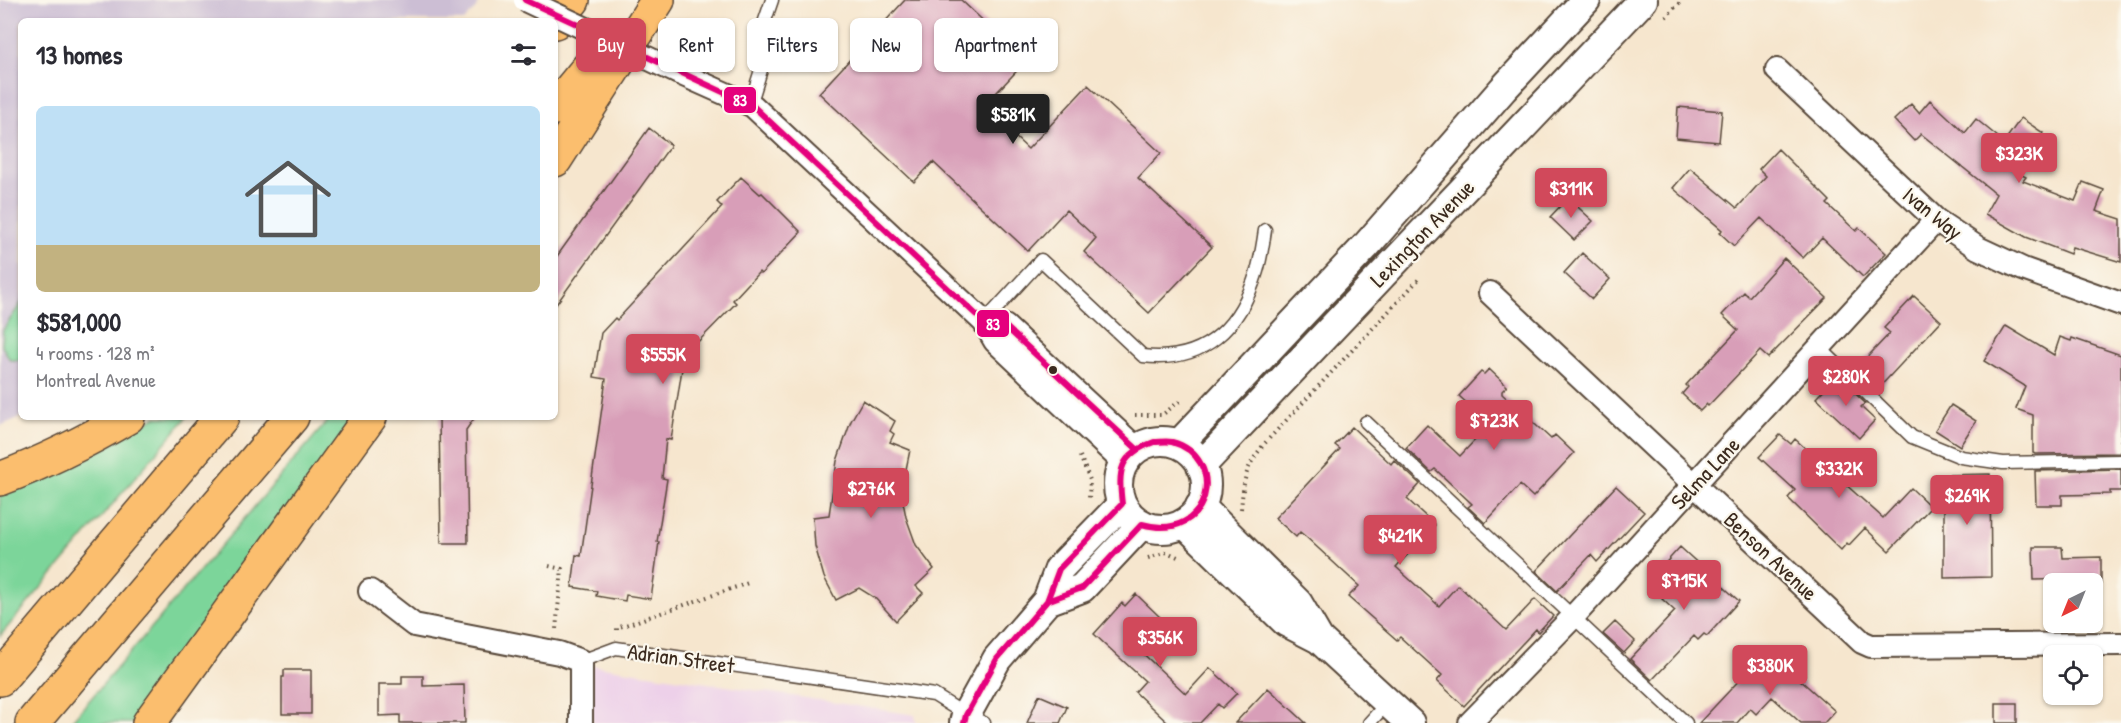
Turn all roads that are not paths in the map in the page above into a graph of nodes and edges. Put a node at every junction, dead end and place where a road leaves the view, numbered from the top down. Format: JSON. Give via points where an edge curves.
{"nodes":[{"id":1,"x":525,"y":0,"type":"edge"},
{"id":2,"x":573,"y":0,"type":"edge"},
{"id":3,"x":644,"y":0,"type":"edge"},
{"id":4,"x":658,"y":0,"type":"edge"},
{"id":5,"x":772,"y":0,"type":"edge"},
{"id":6,"x":1586,"y":0,"type":"edge"},
{"id":7,"x":1643,"y":0,"type":"edge"},
{"id":8,"x":558,"y":18,"type":"edge"},
{"id":9,"x":1777,"y":70,"type":"dead end"},
{"id":10,"x":558,"y":104,"type":"edge"},
{"id":11,"x":750,"y":105,"type":"junction"},
{"id":12,"x":558,"y":155,"type":"edge"},
{"id":13,"x":1936,"y":220,"type":"junction"},
{"id":14,"x":1265,"y":230,"type":"dead end"},
{"id":15,"x":1490,"y":293,"type":"dead end"},
{"id":16,"x":2121,"y":304,"type":"edge"},
{"id":17,"x":984,"y":322,"type":"junction"},
{"id":18,"x":1820,"y":348,"type":"junction"},
{"id":19,"x":123,"y":420,"type":"edge"},
{"id":20,"x":219,"y":420,"type":"edge"},
{"id":21,"x":289,"y":420,"type":"edge"},
{"id":22,"x":368,"y":420,"type":"edge"},
{"id":23,"x":1366,"y":422,"type":"dead end"},
{"id":24,"x":1179,"y":444,"type":"junction"},
{"id":25,"x":1130,"y":456,"type":"junction"},
{"id":26,"x":2121,"y":461,"type":"edge"},
{"id":27,"x":1201,"y":466,"type":"junction"},
{"id":28,"x":0,"y":479,"type":"edge"},
{"id":29,"x":1694,"y":484,"type":"junction"},
{"id":30,"x":1122,"y":504,"type":"junction"},
{"id":31,"x":1192,"y":514,"type":"junction"},
{"id":32,"x":1142,"y":524,"type":"junction"},
{"id":33,"x":370,"y":591,"type":"dead end"},
{"id":34,"x":1047,"y":601,"type":"junction"},
{"id":35,"x":1573,"y":617,"type":"junction"},
{"id":36,"x":2121,"y":644,"type":"edge"},
{"id":37,"x":581,"y":661,"type":"junction"},
{"id":38,"x":0,"y":680,"type":"edge"},
{"id":39,"x":1388,"y":702,"type":"junction"},
{"id":40,"x":971,"y":720,"type":"edge"},
{"id":41,"x":32,"y":723,"type":"edge"},
{"id":42,"x":149,"y":723,"type":"edge"},
{"id":43,"x":581,"y":723,"type":"edge"},
{"id":44,"x":1369,"y":723,"type":"edge"},
{"id":45,"x":1410,"y":723,"type":"edge"},
{"id":46,"x":1470,"y":723,"type":"edge"},
{"id":47,"x":1686,"y":723,"type":"edge"}],
"edges":[{"from":1,"to":11,"type":"street","bridge":true},
{"from":2,"to":8,"type":"highway"},
{"from":3,"to":10,"type":"highway"},
{"from":4,"to":12,"type":"highway"},
{"from":5,"to":11,"type":"lane","via":[[761,32],[761,70]]},
{"from":6,"to":24,"type":"street","name":"Lexington Avenue","via":[[1365,247]]},
{"from":7,"to":27,"type":"street","name":"Lexington Avenue"},
{"from":9,"to":13,"type":"street","name":"Ivan Way"},
{"from":11,"to":17,"type":"street"},
{"from":13,"to":16,"type":"street","name":"Ivan Way","via":[[1978,248],[2023,270]]},
{"from":13,"to":18,"type":"street","name":"Selma Lane"},
{"from":14,"to":17,"type":"lane","via":[[1257,271],[1240,310],[1214,340],[1187,354],[1143,356],[1041,260]]},
{"from":15,"to":29,"type":"street","name":"Benson Avenue"},
{"from":17,"to":25,"type":"street","via":[[1005,326]]},
{"from":18,"to":26,"type":"lane","via":[[1912,437],[1960,457],[2002,463]]},
{"from":18,"to":29,"type":"street","name":"Selma Lane"},
{"from":19,"to":28,"type":"highway","via":[[83,443]]},
{"from":20,"to":38,"type":"highway"},
{"from":21,"to":41,"type":"highway"},
{"from":22,"to":42,"type":"highway"},
{"from":23,"to":35,"type":"lane"},
{"from":24,"to":25,"type":"street","via":[[1144,444]]},
{"from":24,"to":27,"type":"street"},
{"from":25,"to":30,"type":"street","via":[[1119,476]]},
{"from":27,"to":31,"type":"street","via":[[1206,486]]},
{"from":29,"to":35,"type":"street","name":"Selma Lane"},
{"from":29,"to":36,"type":"street","name":"Benson Avenue","via":[[1862,642],[1871,646]]},
{"from":30,"to":32,"type":"street"},
{"from":30,"to":34,"type":"street","via":[[1059,569]]},
{"from":31,"to":32,"type":"street","via":[[1170,528]]},
{"from":31,"to":39,"type":"street","via":[[1298,603],[1319,639]]},
{"from":32,"to":34,"type":"street","via":[[1082,588]]},
{"from":33,"to":37,"type":"street","via":[[414,625],[559,653]]},
{"from":34,"to":40,"type":"street","via":[[997,659]]},
{"from":35,"to":46,"type":"street","name":"Selma Lane"},
{"from":35,"to":47,"type":"lane"},
{"from":37,"to":40,"type":"lane","name":"Adrian Street","via":[[616,648],[934,695]]},
{"from":37,"to":43,"type":"street"},
{"from":39,"to":44,"type":"lane"},
{"from":39,"to":45,"type":"street"}]}
